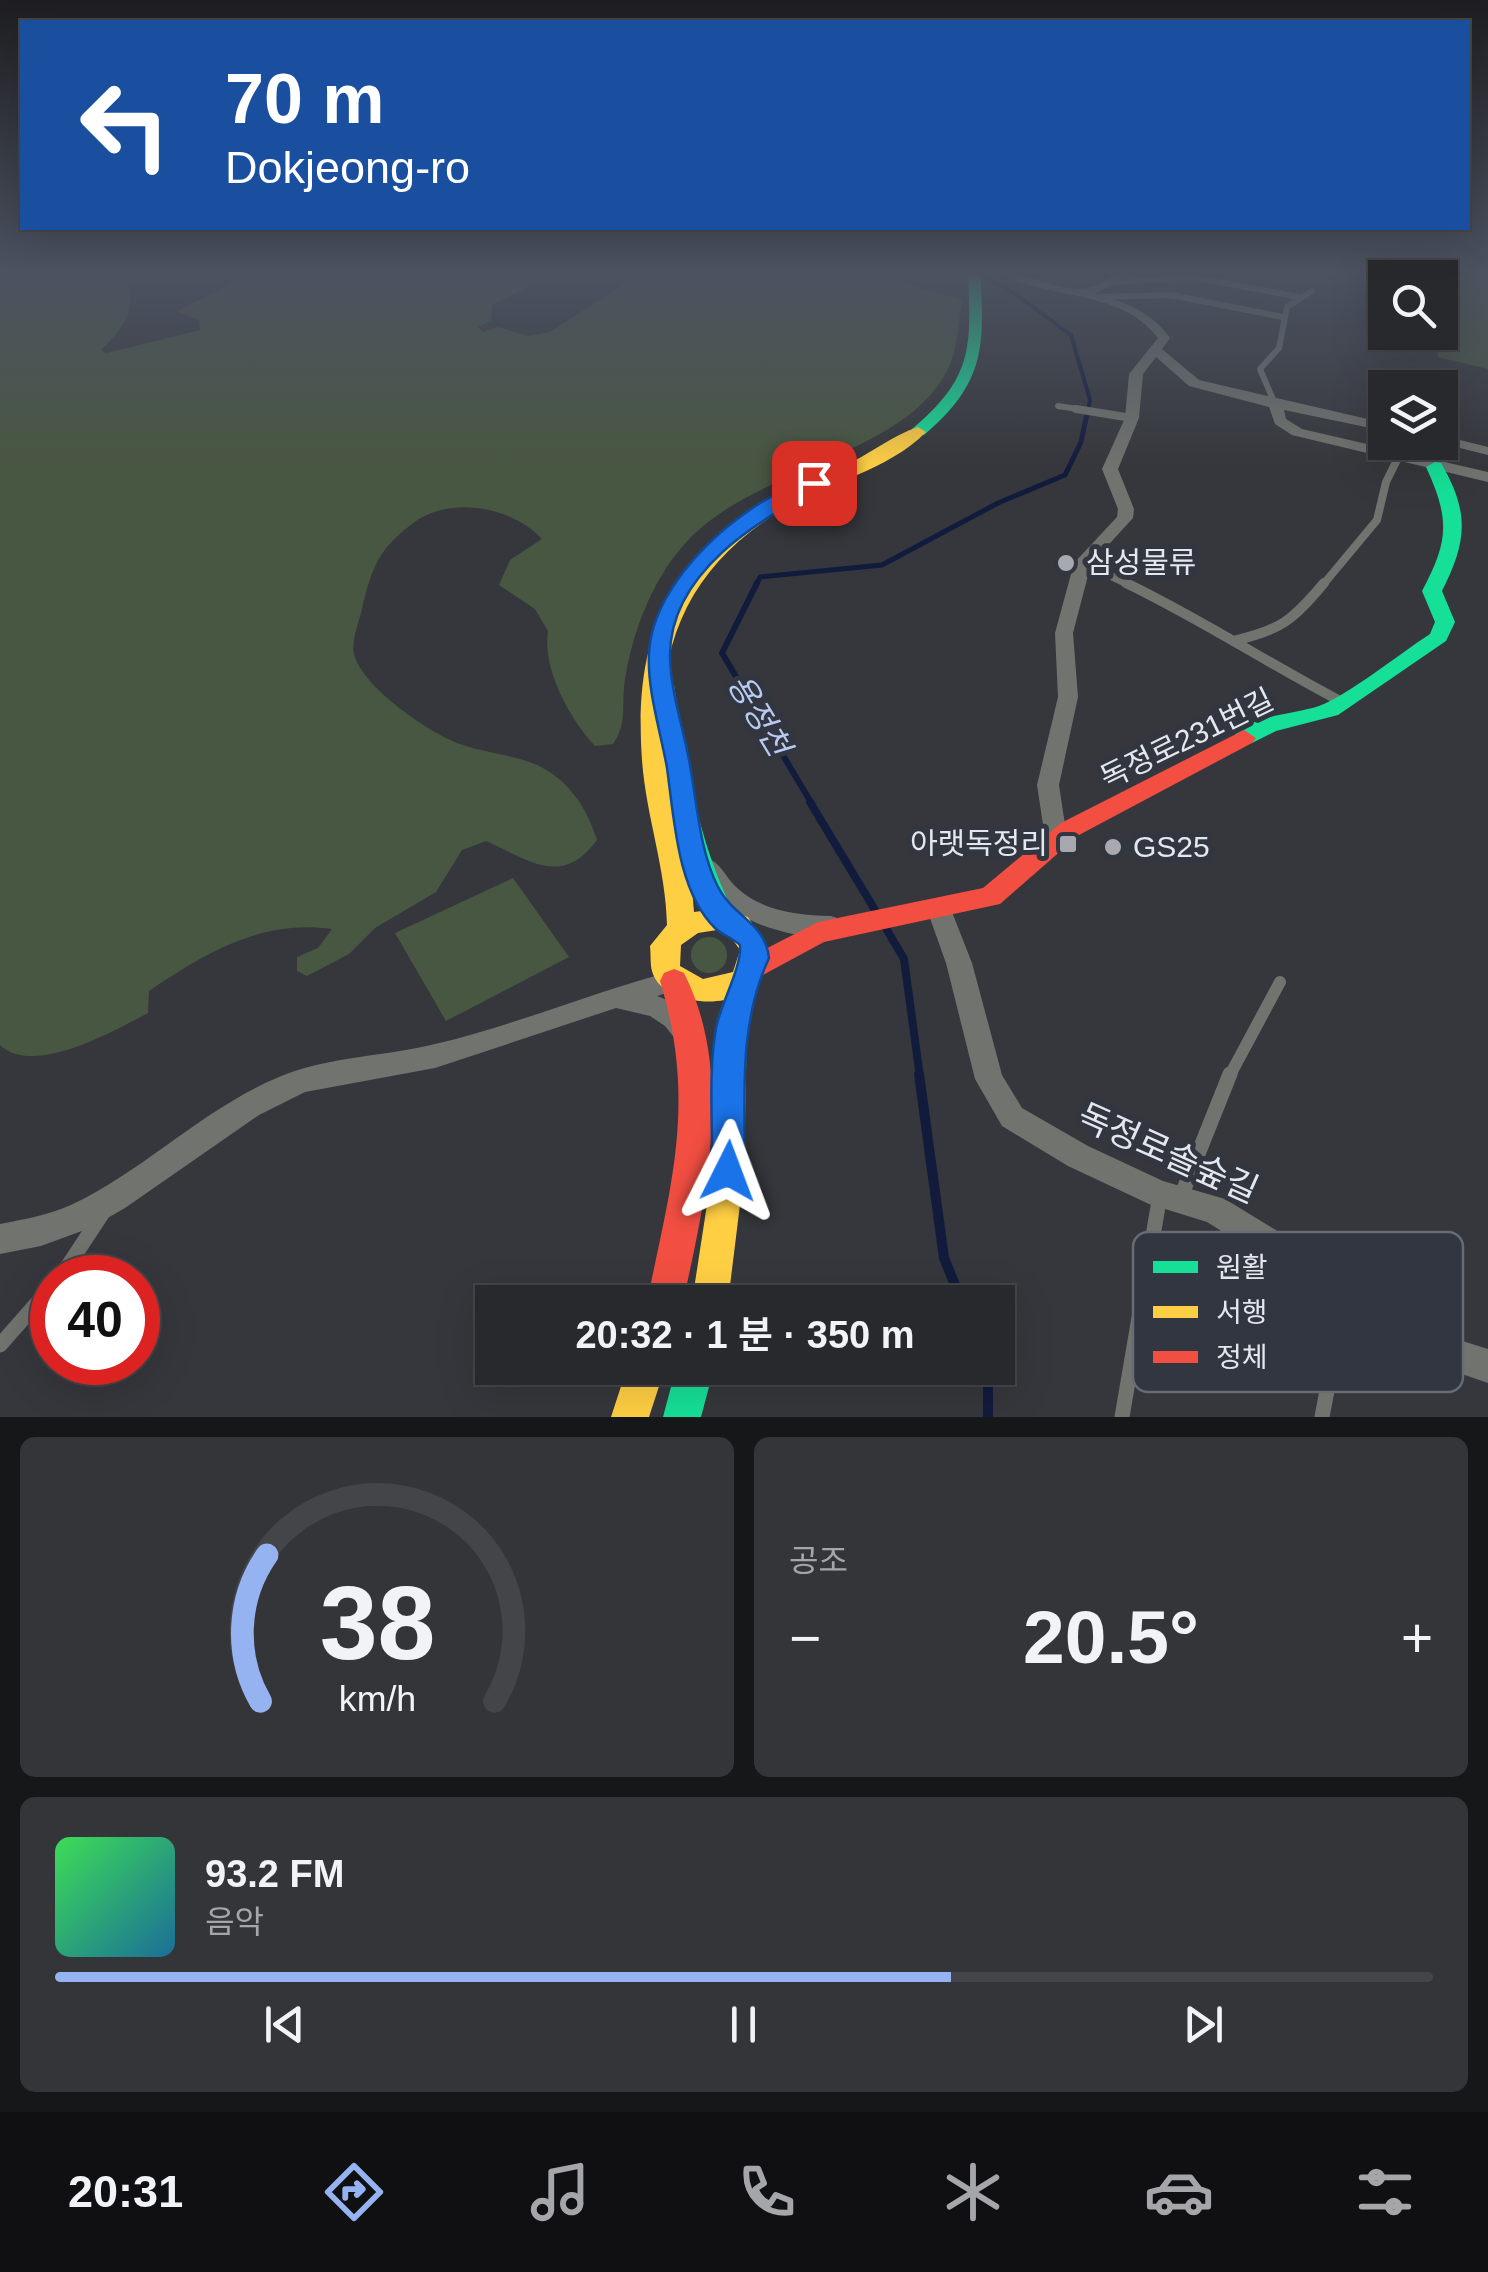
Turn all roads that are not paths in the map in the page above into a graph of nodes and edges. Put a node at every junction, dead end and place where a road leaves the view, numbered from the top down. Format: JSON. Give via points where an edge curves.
{"nodes":[{"id":1,"x":975,"y":337,"type":"edge"},
{"id":2,"x":1163,"y":337,"type":"edge"},
{"id":3,"x":1280,"y":337,"type":"edge"},
{"id":4,"x":1157,"y":352,"type":"junction"},
{"id":5,"x":1276,"y":404,"type":"junction"},
{"id":6,"x":1058,"y":406,"type":"dead end"},
{"id":7,"x":1132,"y":418,"type":"junction"},
{"id":8,"x":1368,"y":423,"type":"edge"},
{"id":9,"x":1458,"y":444,"type":"edge"},
{"id":10,"x":1368,"y":450,"type":"edge"},
{"id":11,"x":1488,"y":452,"type":"edge"},
{"id":12,"x":1397,"y":460,"type":"edge"},
{"id":13,"x":1406,"y":460,"type":"edge"},
{"id":14,"x":1436,"y":467,"type":"junction"},
{"id":15,"x":1488,"y":477,"type":"edge"},
{"id":16,"x":1082,"y":563,"type":"junction"},
{"id":17,"x":1233,"y":641,"type":"junction"},
{"id":18,"x":659,"y":654,"type":"junction"},
{"id":19,"x":1342,"y":702,"type":"junction"},
{"id":20,"x":690,"y":836,"type":"junction"},
{"id":21,"x":1056,"y":838,"type":"junction"},
{"id":22,"x":938,"y":907,"type":"junction"},
{"id":23,"x":731,"y":923,"type":"junction"},
{"id":24,"x":843,"y":926,"type":"junction"},
{"id":25,"x":673,"y":936,"type":"junction"},
{"id":26,"x":748,"y":975,"type":"junction"},
{"id":27,"x":674,"y":981,"type":"junction"},
{"id":28,"x":1280,"y":982,"type":"dead end"},
{"id":29,"x":596,"y":1003,"type":"junction"},
{"id":30,"x":695,"y":1052,"type":"junction"},
{"id":31,"x":1170,"y":1197,"type":"junction"},
{"id":32,"x":108,"y":1204,"type":"junction"},
{"id":33,"x":1162,"y":1232,"type":"edge"},
{"id":34,"x":1254,"y":1232,"type":"edge"},
{"id":35,"x":0,"y":1239,"type":"edge"},
{"id":36,"x":75,"y":1255,"type":"edge"},
{"id":37,"x":668,"y":1285,"type":"edge"},
{"id":38,"x":713,"y":1285,"type":"edge"},
{"id":39,"x":30,"y":1311,"type":"edge"},
{"id":40,"x":0,"y":1345,"type":"edge"},
{"id":41,"x":1463,"y":1358,"type":"edge"},
{"id":42,"x":1488,"y":1366,"type":"edge"},
{"id":43,"x":1133,"y":1367,"type":"edge"},
{"id":44,"x":640,"y":1385,"type":"edge"},
{"id":45,"x":690,"y":1385,"type":"edge"},
{"id":46,"x":1327,"y":1392,"type":"edge"},
{"id":47,"x":630,"y":1417,"type":"edge"},
{"id":48,"x":682,"y":1417,"type":"edge"},
{"id":49,"x":1122,"y":1417,"type":"edge"},
{"id":50,"x":1322,"y":1417,"type":"edge"}],
"edges":[{"from":1,"to":18,"type":"street","via":[[967,384],[948,407],[889,448],[756,514],[722,541],[682,586]]},
{"from":2,"to":4,"type":"street"},
{"from":3,"to":5,"type":"lane","via":[[1260,369]]},
{"from":4,"to":5,"type":"street","via":[[1194,383]]},
{"from":4,"to":7,"type":"street","via":[[1136,374]]},
{"from":5,"to":8,"type":"street"},
{"from":5,"to":10,"type":"street","via":[[1280,421],[1297,432]]},
{"from":6,"to":7,"type":"lane"},
{"from":7,"to":16,"type":"street","via":[[1110,469],[1125,518]]},
{"from":9,"to":11,"type":"street"},
{"from":12,"to":17,"type":"lane","via":[[1377,520],[1292,622]]},
{"from":13,"to":14,"type":"street"},
{"from":14,"to":15,"type":"street"},
{"from":14,"to":19,"type":"street","name":"독정로231번길","via":[[1460,533],[1432,591],[1444,630]]},
{"from":16,"to":17,"type":"lane"},
{"from":16,"to":21,"type":"street","via":[[1064,633],[1068,697],[1048,786]]},
{"from":17,"to":19,"type":"lane"},
{"from":18,"to":20,"type":"street"},
{"from":18,"to":25,"type":"street","via":[[651,742],[682,909]]},
{"from":19,"to":21,"type":"street","name":"독정로231번길","via":[[1268,726]]},
{"from":20,"to":23,"type":"street","via":[[704,886]]},
{"from":20,"to":24,"type":"street","via":[[711,876],[744,906],[786,924]]},
{"from":21,"to":22,"type":"street","name":"독정로231번길","via":[[1007,889]]},
{"from":22,"to":24,"type":"street","name":"독정로231번길"},
{"from":22,"to":31,"type":"street","name":"독정로솔숲길","via":[[989,1079],[1004,1108],[1037,1134]]},
{"from":23,"to":24,"type":"street","via":[[783,934]]},
{"from":23,"to":25,"type":"street","via":[[694,920]]},
{"from":23,"to":26,"type":"street","via":[[754,945]]},
{"from":24,"to":26,"type":"street","name":"독정로231번길","via":[[798,942]]},
{"from":25,"to":27,"type":"street","via":[[666,970]]},
{"from":25,"to":29,"type":"street","via":[[643,974]]},
{"from":26,"to":27,"type":"street","via":[[732,988],[701,992]]},
{"from":26,"to":38,"type":"street","via":[[730,1034],[728,1171]]},
{"from":27,"to":29,"type":"street"},
{"from":27,"to":30,"type":"street","via":[[693,1024]]},
{"from":28,"to":31,"type":"lane"},
{"from":29,"to":30,"type":"street","via":[[658,1006],[674,1016]]},
{"from":29,"to":32,"type":"street","via":[[433,1057],[290,1084],[238,1112]]},
{"from":30,"to":37,"type":"street","via":[[695,1140]]},
{"from":31,"to":33,"type":"lane"},
{"from":31,"to":34,"type":"street","name":"독정로솔숲길"},
{"from":32,"to":35,"type":"street","via":[[48,1231]]},
{"from":32,"to":36,"type":"lane"},
{"from":39,"to":40,"type":"lane"},
{"from":41,"to":42,"type":"street","name":"독정로솔숲길"},
{"from":43,"to":49,"type":"lane"},
{"from":44,"to":47,"type":"street"},
{"from":45,"to":48,"type":"street"},
{"from":46,"to":50,"type":"lane"}]}
